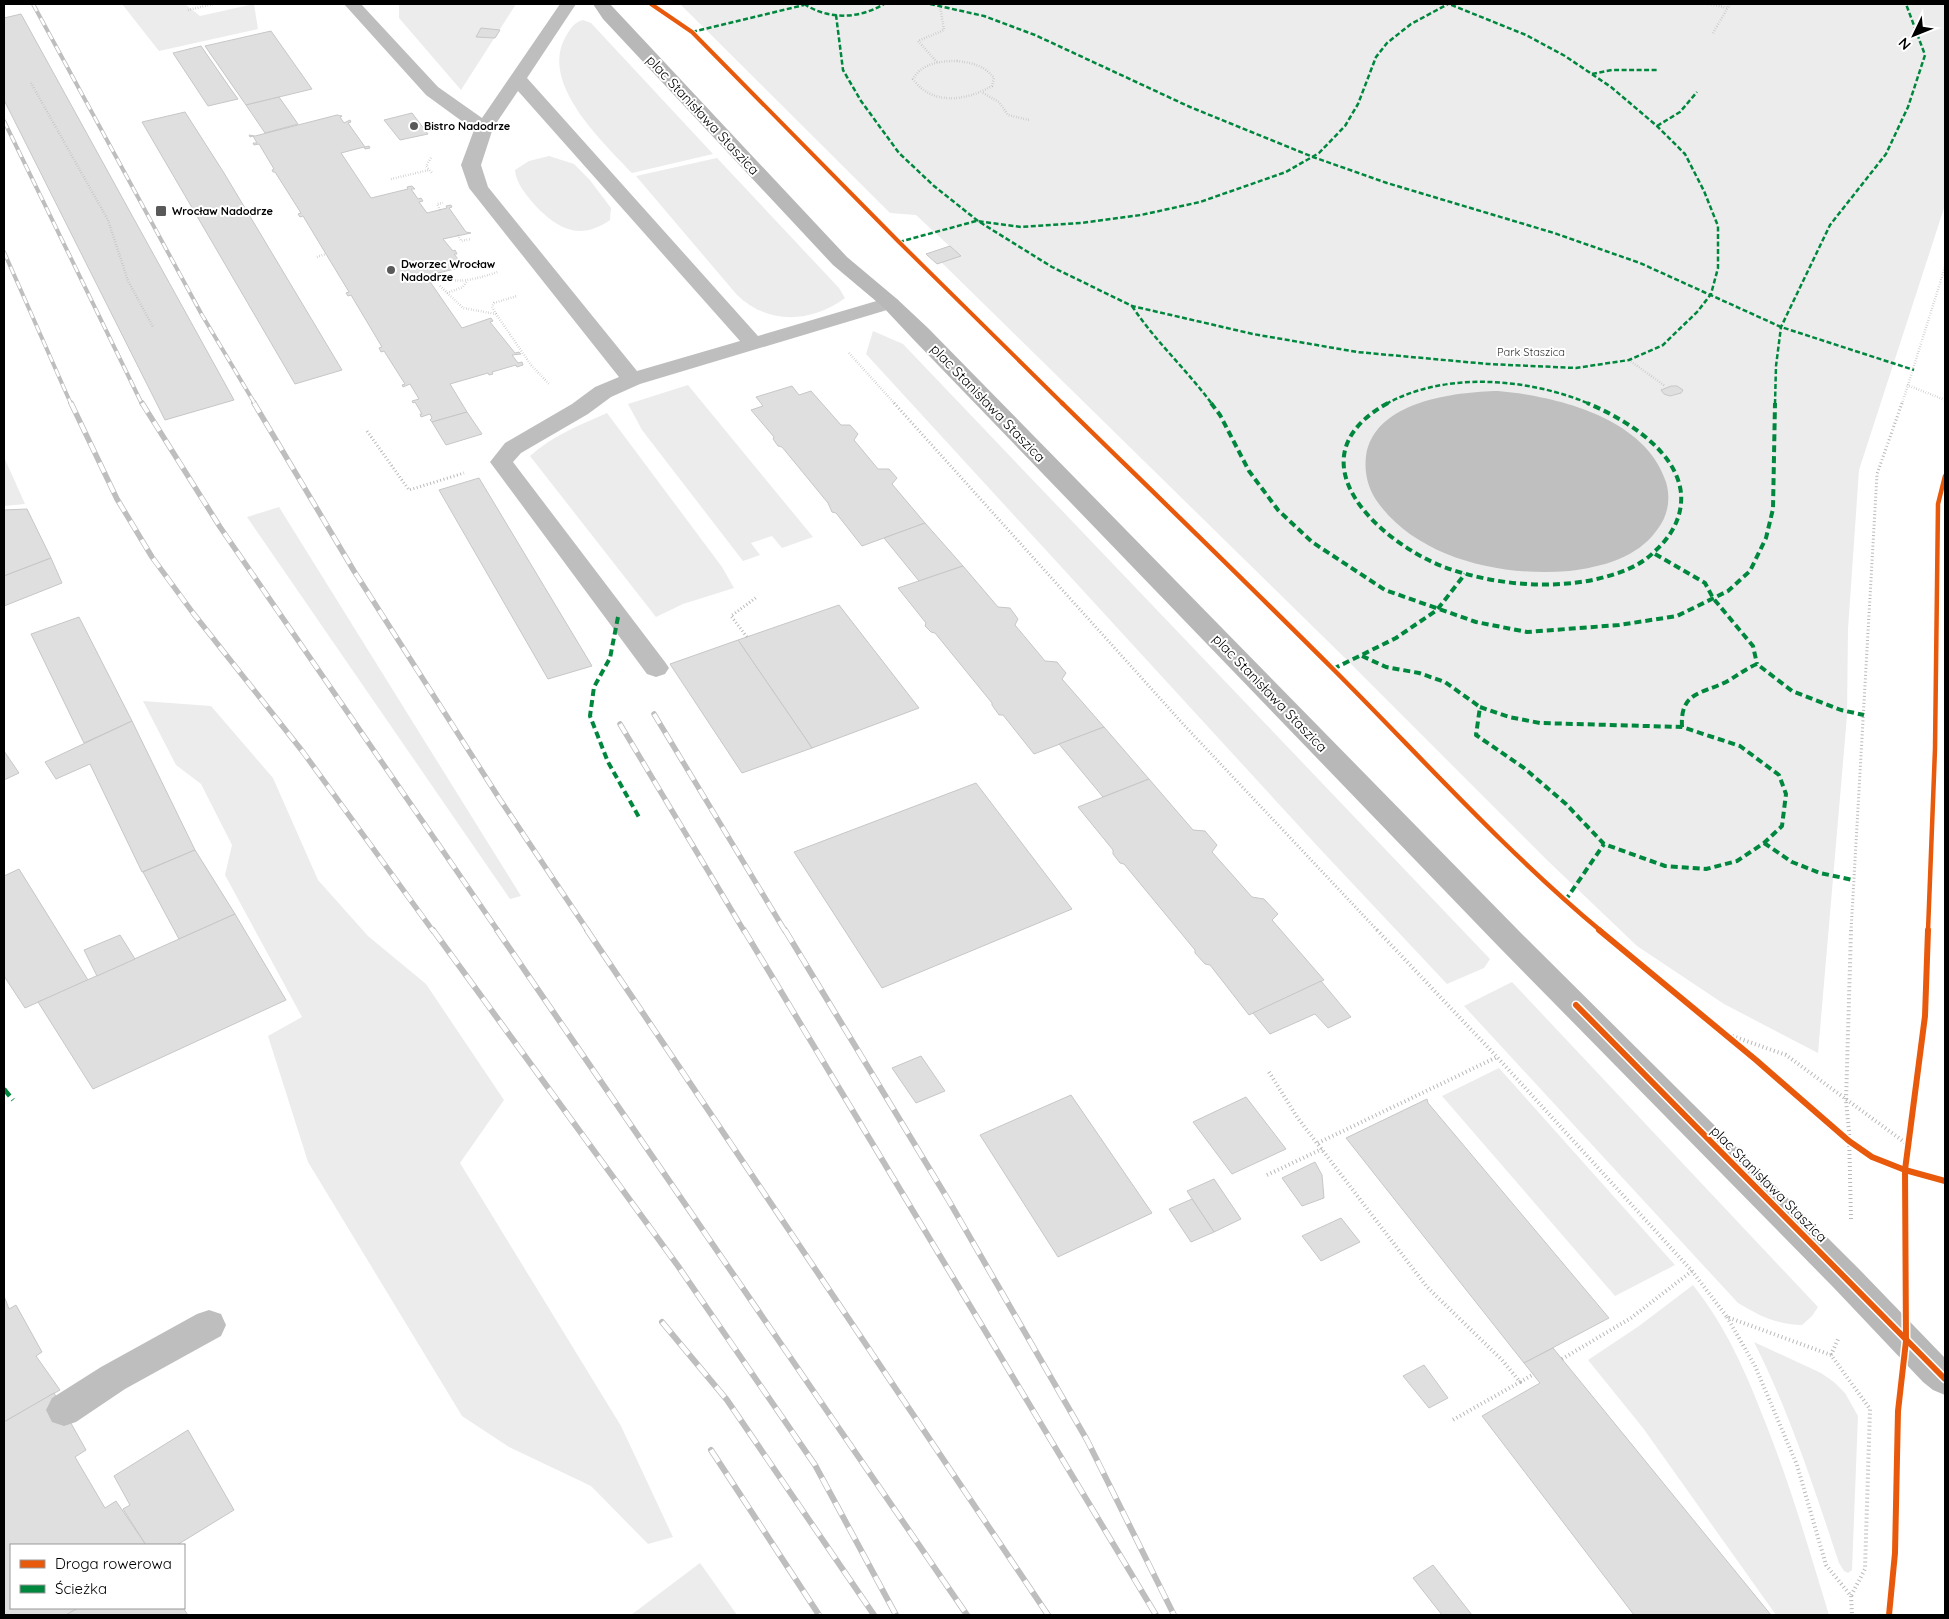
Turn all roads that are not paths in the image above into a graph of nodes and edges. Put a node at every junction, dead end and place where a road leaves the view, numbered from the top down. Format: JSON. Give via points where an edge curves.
{"nodes":[{"id":1,"x":352,"y":4,"type":"edge"},
{"id":2,"x":568,"y":4,"type":"edge"},
{"id":3,"x":601,"y":4,"type":"edge"},
{"id":4,"x":518,"y":79,"type":"junction"},
{"id":5,"x":484,"y":128,"type":"junction"},
{"id":6,"x":890,"y":303,"type":"junction"},
{"id":7,"x":753,"y":343,"type":"junction"},
{"id":8,"x":632,"y":379,"type":"junction"},
{"id":9,"x":656,"y":668,"type":"dead end"},
{"id":10,"x":209,"y":1325,"type":"dead end"},
{"id":11,"x":1945,"y":1379,"type":"edge"},
{"id":12,"x":64,"y":1410,"type":"dead end"}],
"edges":[{"from":1,"to":5,"type":"lane","via":[[432,91]]},
{"from":2,"to":4,"type":"lane"},
{"from":3,"to":6,"type":"street","name":"plac Stanisława Staszica","via":[[840,261]]},
{"from":4,"to":5,"type":"lane"},
{"from":4,"to":7,"type":"lane"},
{"from":5,"to":8,"type":"lane","via":[[471,165],[479,188]]},
{"from":6,"to":7,"type":"lane"},
{"from":6,"to":11,"type":"street","name":"plac Stanisława Staszica","via":[[1509,938]]},
{"from":7,"to":8,"type":"lane"},
{"from":8,"to":9,"type":"lane","via":[[603,392],[512,448],[501,462]]},
{"from":10,"to":12,"type":"lane","via":[[113,1378]]}]}
